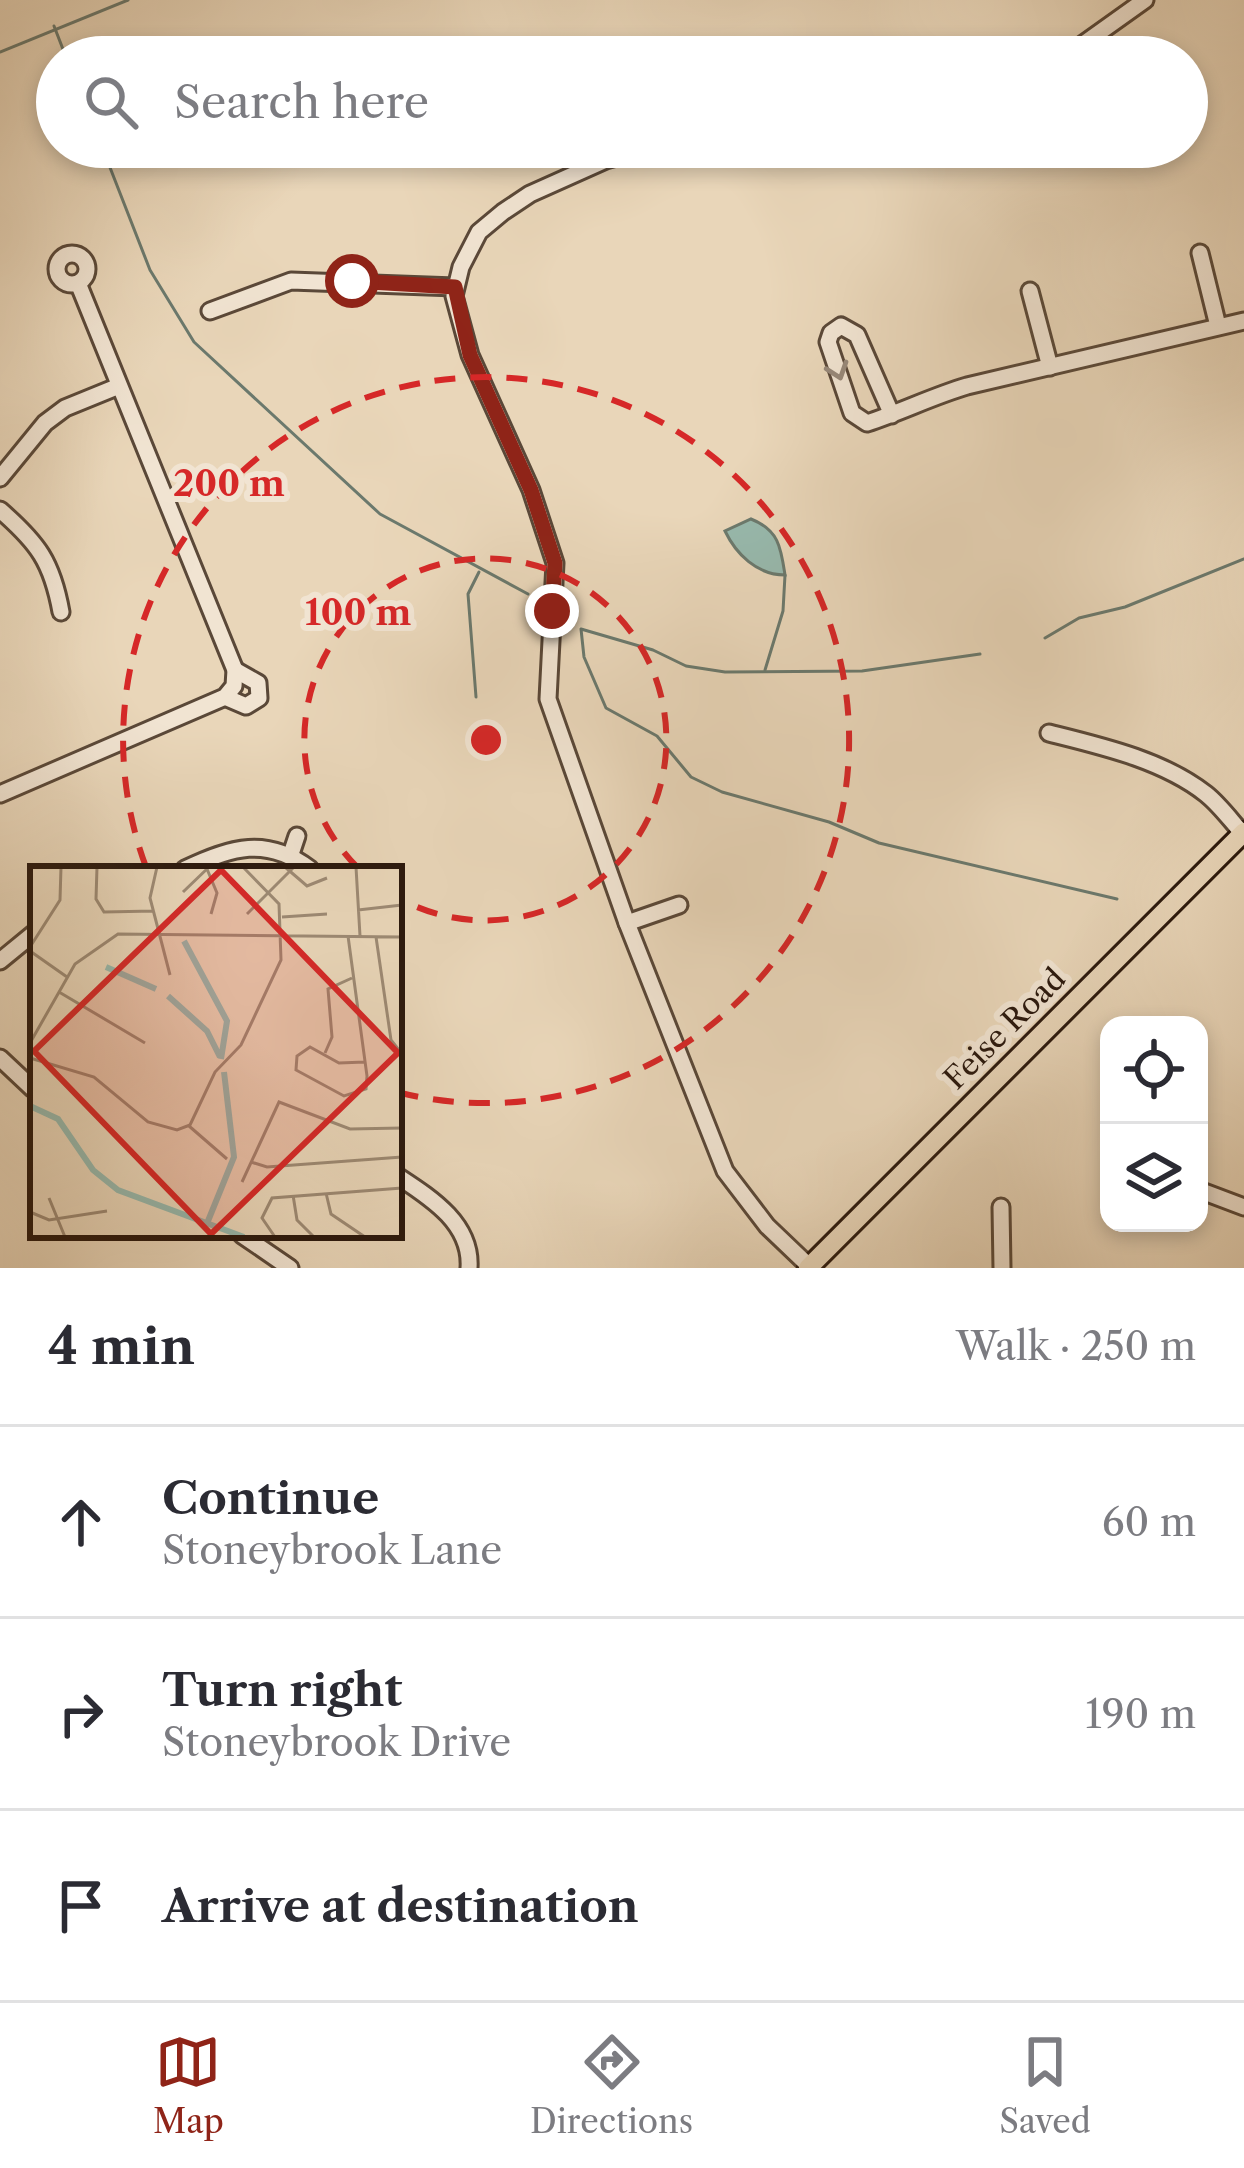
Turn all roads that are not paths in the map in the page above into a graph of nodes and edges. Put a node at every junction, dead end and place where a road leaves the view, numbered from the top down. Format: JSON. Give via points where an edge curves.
{"nodes":[{"id":1,"x":1145,"y":0,"type":"edge"},
{"id":2,"x":1094,"y":36,"type":"edge"},
{"id":3,"x":588,"y":168,"type":"edge"},
{"id":4,"x":1200,"y":253,"type":"dead end"},
{"id":5,"x":78,"y":283,"type":"dead end"},
{"id":6,"x":455,"y":287,"type":"junction"},
{"id":7,"x":1030,"y":290,"type":"dead end"},
{"id":8,"x":210,"y":310,"type":"dead end"},
{"id":9,"x":1244,"y":321,"type":"edge"},
{"id":10,"x":1218,"y":326,"type":"junction"},
{"id":11,"x":1050,"y":367,"type":"junction"},
{"id":12,"x":119,"y":386,"type":"junction"},
{"id":13,"x":892,"y":415,"type":"junction"},
{"id":14,"x":0,"y":478,"type":"edge"},
{"id":15,"x":0,"y":510,"type":"edge"},
{"id":16,"x":61,"y":612,"type":"dead end"},
{"id":17,"x":236,"y":670,"type":"junction"},
{"id":18,"x":225,"y":697,"type":"junction"},
{"id":19,"x":1049,"y":733,"type":"dead end"},
{"id":20,"x":0,"y":794,"type":"edge"},
{"id":21,"x":1244,"y":833,"type":"edge"},
{"id":22,"x":297,"y":836,"type":"dead end"},
{"id":23,"x":291,"y":854,"type":"junction"},
{"id":24,"x":191,"y":866,"type":"edge"},
{"id":25,"x":306,"y":866,"type":"edge"},
{"id":26,"x":679,"y":905,"type":"dead end"},
{"id":27,"x":626,"y":923,"type":"junction"},
{"id":28,"x":30,"y":936,"type":"edge"},
{"id":29,"x":0,"y":961,"type":"edge"},
{"id":30,"x":0,"y":1058,"type":"edge"},
{"id":31,"x":30,"y":1086,"type":"edge"},
{"id":32,"x":402,"y":1179,"type":"edge"},
{"id":33,"x":1208,"y":1196,"type":"edge"},
{"id":34,"x":1001,"y":1207,"type":"dead end"},
{"id":35,"x":1244,"y":1207,"type":"edge"},
{"id":36,"x":246,"y":1238,"type":"edge"},
{"id":37,"x":290,"y":1268,"type":"edge"},
{"id":38,"x":469,"y":1268,"type":"edge"},
{"id":39,"x":809,"y":1268,"type":"edge"},
{"id":40,"x":1002,"y":1268,"type":"edge"}],
"edges":[{"from":1,"to":2,"type":"street"},
{"from":3,"to":6,"type":"street","via":[[530,194],[479,232]]},
{"from":4,"to":10,"type":"street"},
{"from":5,"to":12,"type":"street"},
{"from":6,"to":8,"type":"street","via":[[291,281]]},
{"from":6,"to":27,"type":"street","via":[[470,355],[555,563],[548,699]]},
{"from":7,"to":11,"type":"street"},
{"from":9,"to":10,"type":"street"},
{"from":10,"to":11,"type":"street"},
{"from":11,"to":13,"type":"street","via":[[935,395]]},
{"from":12,"to":14,"type":"street","via":[[64,407]]},
{"from":12,"to":17,"type":"street"},
{"from":13,"to":13,"type":"street","one_way":true,"via":[[857,335],[841,326],[828,342],[852,413],[867,423]]},
{"from":15,"to":16,"type":"street","via":[[49,564]]},
{"from":17,"to":18,"type":"street"},
{"from":17,"to":18,"type":"street","via":[[258,683],[259,698],[246,706]]},
{"from":18,"to":20,"type":"street"},
{"from":19,"to":21,"type":"street","via":[[1166,770],[1206,794]]},
{"from":21,"to":39,"type":"main road","name":"Feise Road"},
{"from":22,"to":23,"type":"street"},
{"from":23,"to":24,"type":"street","via":[[253,847]]},
{"from":23,"to":25,"type":"street"},
{"from":26,"to":27,"type":"street"},
{"from":27,"to":39,"type":"street","via":[[725,1171]]},
{"from":28,"to":29,"type":"street"},
{"from":30,"to":31,"type":"street"},
{"from":32,"to":38,"type":"street","via":[[452,1218]]},
{"from":33,"to":35,"type":"street"},
{"from":34,"to":40,"type":"street"},
{"from":36,"to":37,"type":"street"}]}
